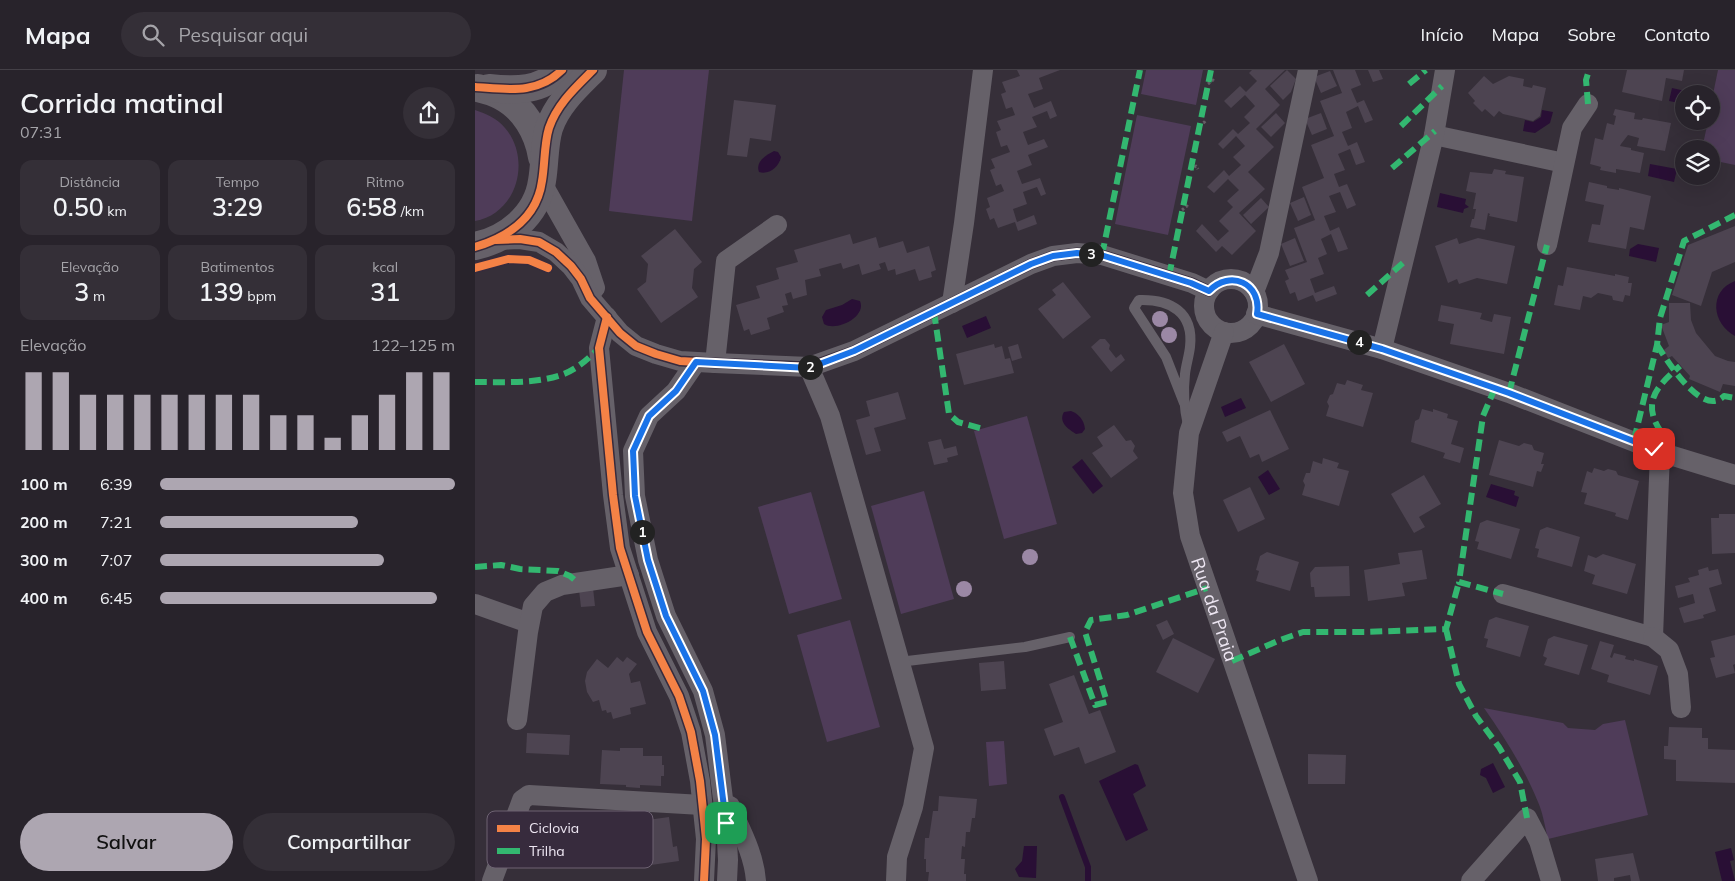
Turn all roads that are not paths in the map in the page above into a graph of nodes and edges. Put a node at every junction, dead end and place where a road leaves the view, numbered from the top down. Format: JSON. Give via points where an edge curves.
{"nodes":[{"id":1,"x":561,"y":70,"type":"edge"},
{"id":2,"x":593,"y":70,"type":"edge"},
{"id":3,"x":983,"y":70,"type":"edge"},
{"id":4,"x":1308,"y":70,"type":"edge"},
{"id":5,"x":1445,"y":70,"type":"edge"},
{"id":6,"x":477,"y":87,"type":"edge"},
{"id":7,"x":1588,"y":104,"type":"dead end"},
{"id":8,"x":1434,"y":135,"type":"junction"},
{"id":9,"x":1564,"y":162,"type":"junction"},
{"id":10,"x":543,"y":174,"type":"junction"},
{"id":11,"x":777,"y":225,"type":"dead end"},
{"id":12,"x":480,"y":245,"type":"edge"},
{"id":13,"x":1547,"y":245,"type":"dead end"},
{"id":14,"x":1209,"y":291,"type":"junction"},
{"id":15,"x":1254,"y":292,"type":"junction"},
{"id":16,"x":952,"y":303,"type":"junction"},
{"id":17,"x":1257,"y":314,"type":"junction"},
{"id":18,"x":607,"y":317,"type":"junction"},
{"id":19,"x":1224,"y":332,"type":"junction"},
{"id":20,"x":1382,"y":349,"type":"junction"},
{"id":21,"x":706,"y":363,"type":"junction"},
{"id":22,"x":809,"y":368,"type":"junction"},
{"id":23,"x":1184,"y":404,"type":"junction"},
{"id":24,"x":1189,"y":433,"type":"junction"},
{"id":25,"x":1660,"y":452,"type":"junction"},
{"id":26,"x":1735,"y":475,"type":"edge"},
{"id":27,"x":629,"y":574,"type":"junction"},
{"id":28,"x":1503,"y":594,"type":"dead end"},
{"id":29,"x":475,"y":604,"type":"edge"},
{"id":30,"x":529,"y":623,"type":"junction"},
{"id":31,"x":1070,"y":637,"type":"dead end"},
{"id":32,"x":1653,"y":637,"type":"junction"},
{"id":33,"x":899,"y":662,"type":"junction"},
{"id":34,"x":1681,"y":708,"type":"dead end"},
{"id":35,"x":517,"y":720,"type":"dead end"},
{"id":36,"x":722,"y":788,"type":"junction"},
{"id":37,"x":702,"y":805,"type":"junction"},
{"id":38,"x":518,"y":811,"type":"edge"},
{"id":39,"x":497,"y":868,"type":"edge"},
{"id":40,"x":492,"y":881,"type":"edge"},
{"id":41,"x":704,"y":881,"type":"edge"},
{"id":42,"x":727,"y":881,"type":"edge"},
{"id":43,"x":756,"y":881,"type":"edge"},
{"id":44,"x":895,"y":881,"type":"edge"},
{"id":45,"x":1308,"y":881,"type":"edge"},
{"id":46,"x":1471,"y":881,"type":"edge"},
{"id":47,"x":1551,"y":881,"type":"edge"}],
"edges":[{"from":1,"to":6,"type":"street","via":[[542,85],[522,90]]},
{"from":2,"to":10,"type":"street","via":[[557,111],[549,128]]},
{"from":3,"to":16,"type":"street"},
{"from":4,"to":15,"type":"street","via":[[1269,253]]},
{"from":5,"to":8,"type":"street"},
{"from":6,"to":10,"type":"street","via":[[501,95],[517,106],[532,124],[540,143]]},
{"from":7,"to":9,"type":"street","via":[[1572,128]]},
{"from":8,"to":9,"type":"street"},
{"from":8,"to":20,"type":"street"},
{"from":9,"to":13,"type":"street"},
{"from":10,"to":12,"type":"street","via":[[535,203],[525,218],[511,231]]},
{"from":10,"to":18,"type":"street","via":[[585,261]]},
{"from":11,"to":21,"type":"street","via":[[726,261]]},
{"from":12,"to":18,"type":"street","via":[[520,238],[539,242],[571,266]]},
{"from":14,"to":15,"type":"street","via":[[1223,281],[1232,280],[1240,281]]},
{"from":14,"to":16,"type":"street","via":[[1101,255],[1077,253],[1053,256],[1031,264]]},
{"from":14,"to":19,"type":"street","via":[[1205,299],[1205,316],[1216,329]]},
{"from":15,"to":17,"type":"street"},
{"from":16,"to":22,"type":"street","via":[[854,351]]},
{"from":17,"to":19,"type":"street","via":[[1253,322],[1240,332]]},
{"from":17,"to":20,"type":"street"},
{"from":18,"to":21,"type":"street","via":[[636,346],[680,361]]},
{"from":18,"to":27,"type":"street","via":[[599,348],[620,548]]},
{"from":19,"to":24,"type":"street","name":"Rua da Praia"},
{"from":20,"to":25,"type":"street","via":[[1502,390]]},
{"from":21,"to":22,"type":"street"},
{"from":21,"to":36,"type":"street","via":[[649,416],[633,451],[635,496],[648,560],[666,616],[703,691],[715,735]]},
{"from":22,"to":33,"type":"street","via":[[830,416]]},
{"from":23,"to":23,"type":"lane","via":[[1190,330],[1178,309],[1154,300],[1139,300],[1134,308],[1166,357]]},
{"from":23,"to":24,"type":"lane"},
{"from":24,"to":45,"type":"street","name":"Rua da Praia","via":[[1183,493],[1190,536]]},
{"from":25,"to":26,"type":"street"},
{"from":25,"to":32,"type":"street"},
{"from":27,"to":30,"type":"street","via":[[562,585],[545,592],[533,606]]},
{"from":27,"to":37,"type":"street","via":[[647,632],[679,696],[688,723]]},
{"from":28,"to":32,"type":"street"},
{"from":29,"to":30,"type":"street"},
{"from":30,"to":35,"type":"street"},
{"from":31,"to":33,"type":"lane","via":[[1025,648]]},
{"from":32,"to":34,"type":"street","via":[[1669,650],[1678,674]]},
{"from":33,"to":44,"type":"street","via":[[924,748],[913,807],[897,856]]},
{"from":36,"to":42,"type":"street","via":[[728,851]]},
{"from":36,"to":43,"type":"street","via":[[750,852]]},
{"from":37,"to":38,"type":"street","via":[[529,795],[522,800]]},
{"from":37,"to":41,"type":"street","via":[[706,839]]},
{"from":39,"to":40,"type":"street"},
{"from":46,"to":47,"type":"street","via":[[1527,818],[1539,841]]}]}
